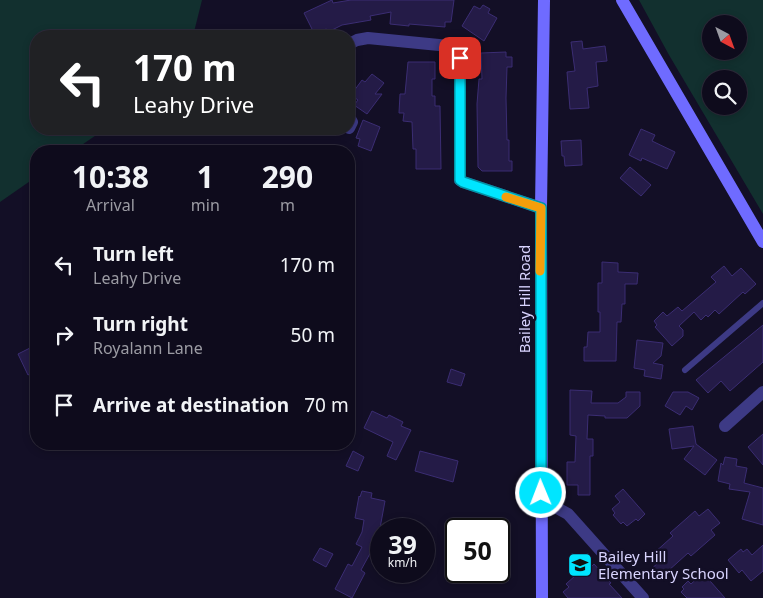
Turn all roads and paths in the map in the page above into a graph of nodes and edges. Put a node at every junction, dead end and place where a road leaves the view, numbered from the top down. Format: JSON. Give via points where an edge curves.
{"nodes":[{"id":1,"x":544,"y":0,"type":"edge"},
{"id":2,"x":622,"y":0,"type":"edge"},
{"id":3,"x":355,"y":41,"type":"edge"},
{"id":4,"x":541,"y":208,"type":"junction"},
{"id":5,"x":763,"y":242,"type":"edge"},
{"id":6,"x":763,"y":303,"type":"edge"},
{"id":7,"x":685,"y":370,"type":"dead end"},
{"id":8,"x":763,"y":392,"type":"edge"},
{"id":9,"x":725,"y":426,"type":"dead end"},
{"id":10,"x":541,"y":508,"type":"junction"},
{"id":11,"x":542,"y":598,"type":"edge"},
{"id":12,"x":643,"y":598,"type":"edge"}],
"edges":[{"from":1,"to":4,"type":"main road","name":"Bailey Hill Road"},
{"from":2,"to":5,"type":"main road"},
{"from":3,"to":4,"type":"street","via":[[368,38],[456,46],[460,58],[461,181]]},
{"from":4,"to":10,"type":"main road","name":"Bailey Hill Road"},
{"from":6,"to":7,"type":"lane"},
{"from":8,"to":9,"type":"street"},
{"from":10,"to":11,"type":"main road","name":"Bailey Hill Road"},
{"from":10,"to":12,"type":"street","via":[[557,508],[568,514]]}]}
